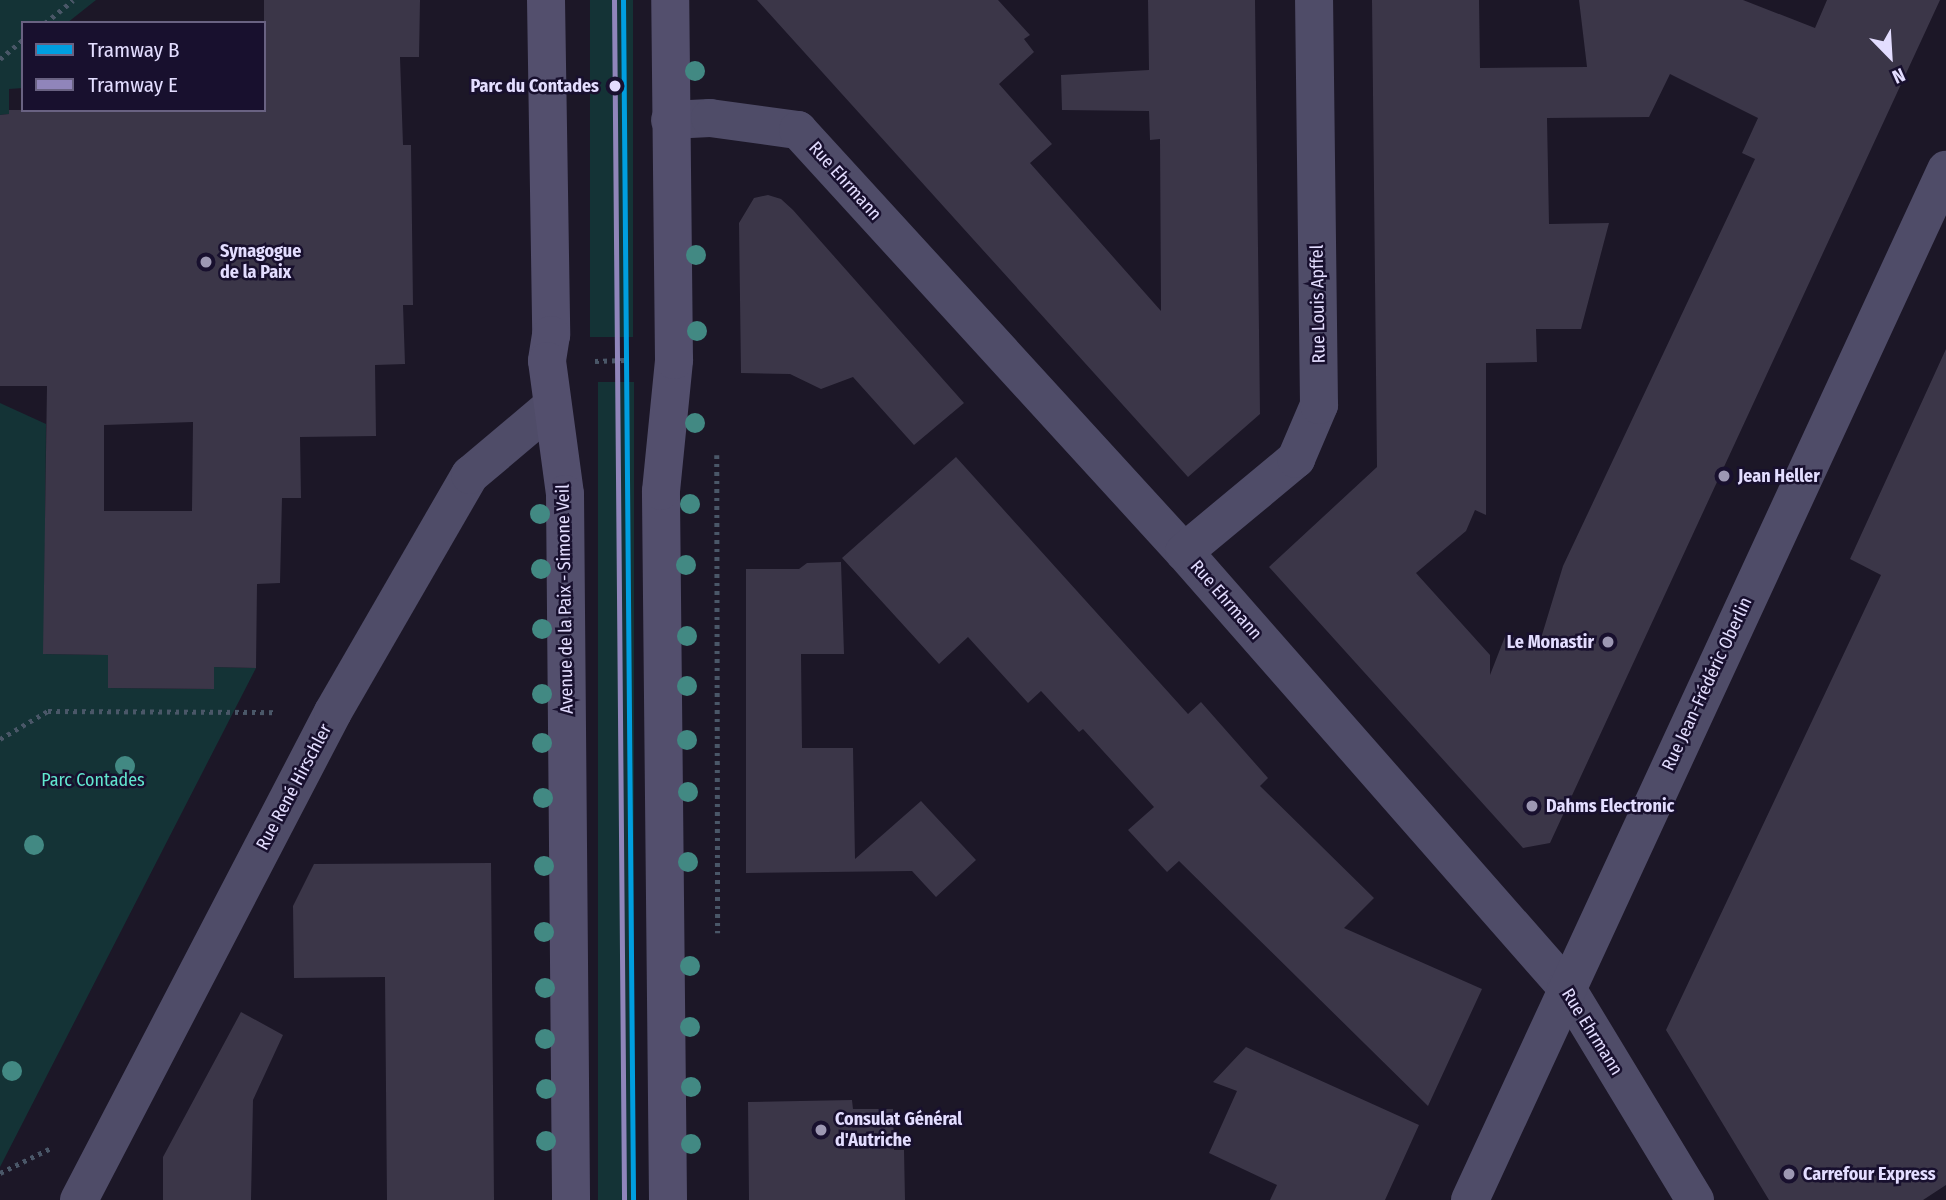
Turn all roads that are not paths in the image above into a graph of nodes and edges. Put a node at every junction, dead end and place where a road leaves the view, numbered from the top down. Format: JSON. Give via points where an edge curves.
{"nodes":[{"id":1,"x":546,"y":0,"type":"edge"},
{"id":2,"x":670,"y":0,"type":"edge"},
{"id":3,"x":1314,"y":0,"type":"edge"},
{"id":4,"x":670,"y":120,"type":"junction"},
{"id":5,"x":1946,"y":170,"type":"edge"},
{"id":6,"x":552,"y":406,"type":"junction"},
{"id":7,"x":1184,"y":552,"type":"junction"},
{"id":8,"x":1566,"y":987,"type":"junction"},
{"id":9,"x":79,"y":1200,"type":"edge"},
{"id":10,"x":571,"y":1200,"type":"edge"},
{"id":11,"x":668,"y":1200,"type":"edge"},
{"id":12,"x":1471,"y":1200,"type":"edge"},
{"id":13,"x":1695,"y":1200,"type":"edge"}],
"edges":[{"from":1,"to":6,"type":"main road","name":"Avenue de la Paix - Simone Veil","via":[[551,335],[547,361]]},
{"from":2,"to":4,"type":"main road"},
{"from":3,"to":7,"type":"street","name":"Rue Louis Apffel","via":[[1319,405],[1296,458]]},
{"from":4,"to":7,"type":"street","name":"Rue Ehrmann","via":[[710,118],[799,130]]},
{"from":4,"to":11,"type":"main road","via":[[674,360],[661,491]]},
{"from":5,"to":8,"type":"street","name":"Rue Jean-Frédéric Oberlin"},
{"from":6,"to":9,"type":"street","name":"Rue René Hirschler","via":[[470,475],[333,712]]},
{"from":6,"to":10,"type":"main road","name":"Avenue de la Paix - Simone Veil","via":[[565,494]]},
{"from":7,"to":8,"type":"street","name":"Rue Ehrmann"},
{"from":8,"to":12,"type":"street","name":"Rue Jean-Frédéric Oberlin"},
{"from":8,"to":13,"type":"street","name":"Rue Ehrmann"}]}
